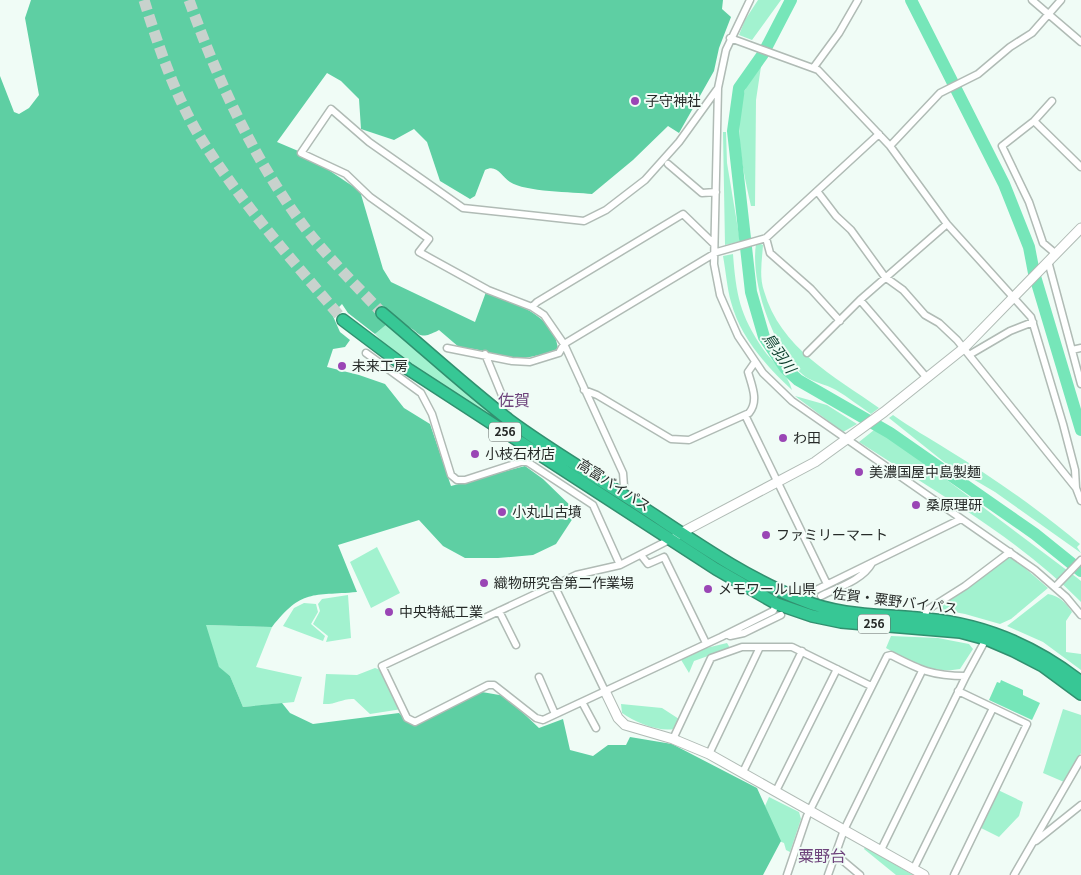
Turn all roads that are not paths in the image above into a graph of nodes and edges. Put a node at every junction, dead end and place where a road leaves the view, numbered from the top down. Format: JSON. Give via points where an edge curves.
{"nodes":[{"id":1,"x":750,"y":0,"type":"edge"},
{"id":2,"x":858,"y":0,"type":"edge"},
{"id":3,"x":1032,"y":0,"type":"edge"},
{"id":4,"x":1061,"y":0,"type":"edge"},
{"id":5,"x":1050,"y":16,"type":"junction"},
{"id":6,"x":731,"y":39,"type":"junction"},
{"id":7,"x":1081,"y":42,"type":"edge"},
{"id":8,"x":814,"y":67,"type":"junction"},
{"id":9,"x":718,"y":88,"type":"junction"},
{"id":10,"x":1052,"y":101,"type":"dead end"},
{"id":11,"x":1034,"y":121,"type":"junction"},
{"id":12,"x":879,"y":134,"type":"junction"},
{"id":13,"x":890,"y":146,"type":"junction"},
{"id":14,"x":668,"y":164,"type":"dead end"},
{"id":15,"x":1081,"y":167,"type":"edge"},
{"id":16,"x":817,"y":191,"type":"junction"},
{"id":17,"x":716,"y":192,"type":"junction"},
{"id":18,"x":947,"y":224,"type":"junction"},
{"id":19,"x":1081,"y":228,"type":"edge"},
{"id":20,"x":763,"y":239,"type":"junction"},
{"id":21,"x":714,"y":244,"type":"junction"},
{"id":22,"x":716,"y":252,"type":"junction"},
{"id":23,"x":1056,"y":254,"type":"junction"},
{"id":24,"x":1047,"y":263,"type":"junction"},
{"id":25,"x":885,"y":277,"type":"junction"},
{"id":26,"x":1015,"y":297,"type":"junction"},
{"id":27,"x":860,"y":300,"type":"junction"},
{"id":28,"x":532,"y":307,"type":"junction"},
{"id":29,"x":382,"y":313,"type":"tunnel mouth"},
{"id":30,"x":343,"y":320,"type":"tunnel mouth"},
{"id":31,"x":840,"y":321,"type":"junction"},
{"id":32,"x":1034,"y":322,"type":"junction"},
{"id":33,"x":564,"y":344,"type":"junction"},
{"id":34,"x":447,"y":348,"type":"dead end"},
{"id":35,"x":1081,"y":348,"type":"edge"},
{"id":36,"x":1072,"y":350,"type":"junction"},
{"id":37,"x":966,"y":351,"type":"junction"},
{"id":38,"x":366,"y":353,"type":"dead end"},
{"id":39,"x":807,"y":353,"type":"dead end"},
{"id":40,"x":485,"y":354,"type":"junction"},
{"id":41,"x":755,"y":362,"type":"junction"},
{"id":42,"x":927,"y":378,"type":"junction"},
{"id":43,"x":1081,"y":384,"type":"edge"},
{"id":44,"x":584,"y":390,"type":"junction"},
{"id":45,"x":506,"y":405,"type":"tunnel mouth"},
{"id":46,"x":746,"y":417,"type":"junction"},
{"id":47,"x":849,"y":438,"type":"junction"},
{"id":48,"x":778,"y":482,"type":"junction"},
{"id":49,"x":1076,"y":488,"type":"junction"},
{"id":50,"x":620,"y":492,"type":"junction"},
{"id":51,"x":1081,"y":501,"type":"edge"},
{"id":52,"x":961,"y":519,"type":"junction"},
{"id":53,"x":681,"y":533,"type":"junction"},
{"id":54,"x":671,"y":539,"type":"junction"},
{"id":55,"x":1010,"y":552,"type":"junction"},
{"id":56,"x":641,"y":555,"type":"junction"},
{"id":57,"x":1081,"y":560,"type":"edge"},
{"id":58,"x":872,"y":563,"type":"junction"},
{"id":59,"x":620,"y":565,"type":"junction"},
{"id":60,"x":827,"y":584,"type":"junction"},
{"id":61,"x":554,"y":585,"type":"junction"},
{"id":62,"x":1057,"y":585,"type":"junction"},
{"id":63,"x":821,"y":596,"type":"dead end"},
{"id":64,"x":804,"y":601,"type":"junction"},
{"id":65,"x":779,"y":609,"type":"junction"},
{"id":66,"x":499,"y":611,"type":"junction"},
{"id":67,"x":1081,"y":615,"type":"edge"},
{"id":68,"x":924,"y":618,"type":"junction"},
{"id":69,"x":721,"y":638,"type":"junction"},
{"id":70,"x":986,"y":640,"type":"junction"},
{"id":71,"x":706,"y":643,"type":"junction"},
{"id":72,"x":516,"y":645,"type":"dead end"},
{"id":73,"x":760,"y":647,"type":"junction"},
{"id":74,"x":802,"y":651,"type":"junction"},
{"id":75,"x":837,"y":669,"type":"junction"},
{"id":76,"x":922,"y":671,"type":"junction"},
{"id":77,"x":966,"y":676,"type":"junction"},
{"id":78,"x":539,"y":677,"type":"dead end"},
{"id":79,"x":1081,"y":682,"type":"edge"},
{"id":80,"x":871,"y":686,"type":"junction"},
{"id":81,"x":605,"y":691,"type":"junction"},
{"id":82,"x":958,"y":691,"type":"junction"},
{"id":83,"x":1081,"y":694,"type":"edge"},
{"id":84,"x":582,"y":702,"type":"junction"},
{"id":85,"x":993,"y":708,"type":"junction"},
{"id":86,"x":555,"y":714,"type":"junction"},
{"id":87,"x":596,"y":728,"type":"dead end"},
{"id":88,"x":673,"y":739,"type":"junction"},
{"id":89,"x":709,"y":754,"type":"junction"},
{"id":90,"x":1081,"y":759,"type":"edge"},
{"id":91,"x":743,"y":772,"type":"junction"},
{"id":92,"x":776,"y":791,"type":"junction"},
{"id":93,"x":1081,"y":805,"type":"edge"},
{"id":94,"x":809,"y":811,"type":"junction"},
{"id":95,"x":844,"y":830,"type":"junction"},
{"id":96,"x":1033,"y":843,"type":"junction"},
{"id":97,"x":881,"y":850,"type":"junction"},
{"id":98,"x":835,"y":854,"type":"junction"},
{"id":99,"x":914,"y":868,"type":"junction"},
{"id":100,"x":787,"y":875,"type":"edge"},
{"id":101,"x":828,"y":875,"type":"edge"},
{"id":102,"x":860,"y":875,"type":"edge"},
{"id":103,"x":924,"y":875,"type":"edge"},
{"id":104,"x":954,"y":875,"type":"edge"},
{"id":105,"x":1014,"y":875,"type":"edge"}],
"edges":[{"from":1,"to":6,"type":"street"},
{"from":2,"to":8,"type":"street"},
{"from":3,"to":5,"type":"street"},
{"from":4,"to":5,"type":"street"},
{"from":5,"to":7,"type":"street"},
{"from":5,"to":13,"type":"street","via":[[978,74],[943,90]]},
{"from":6,"to":8,"type":"street"},
{"from":6,"to":9,"type":"street"},
{"from":8,"to":12,"type":"street"},
{"from":9,"to":17,"type":"street"},
{"from":9,"to":28,"type":"street","via":[[683,137],[644,180],[606,210],[584,221],[463,208],[368,142],[331,109],[301,153],[346,174],[370,197],[429,239],[419,252],[488,290]]},
{"from":10,"to":11,"type":"street"},
{"from":11,"to":15,"type":"street"},
{"from":11,"to":23,"type":"street","via":[[1002,146],[1043,242]]},
{"from":12,"to":13,"type":"street"},
{"from":12,"to":16,"type":"street"},
{"from":13,"to":18,"type":"street"},
{"from":14,"to":17,"type":"street","via":[[702,193]]},
{"from":16,"to":20,"type":"street"},
{"from":16,"to":25,"type":"street"},
{"from":17,"to":21,"type":"street"},
{"from":18,"to":25,"type":"street"},
{"from":18,"to":26,"type":"street"},
{"from":19,"to":23,"type":"street"},
{"from":20,"to":22,"type":"street"},
{"from":20,"to":31,"type":"street","via":[[770,253]]},
{"from":21,"to":22,"type":"street"},
{"from":21,"to":28,"type":"street","via":[[683,214]]},
{"from":22,"to":33,"type":"street"},
{"from":22,"to":41,"type":"street","via":[[714,264],[727,315]]},
{"from":23,"to":24,"type":"street"},
{"from":24,"to":26,"type":"street"},
{"from":24,"to":36,"type":"street"},
{"from":25,"to":27,"type":"street"},
{"from":25,"to":37,"type":"street","via":[[903,290]]},
{"from":26,"to":32,"type":"street"},
{"from":26,"to":37,"type":"street"},
{"from":27,"to":31,"type":"street"},
{"from":27,"to":42,"type":"street"},
{"from":28,"to":33,"type":"street","via":[[544,315]]},
{"from":29,"to":50,"type":"highway","name":"高富バイパス","number":"256","via":[[508,418],[547,447]]},
{"from":30,"to":54,"type":"highway","name":"高富バイパス","number":"256","via":[[408,369]]},
{"from":31,"to":39,"type":"street"},
{"from":32,"to":37,"type":"street"},
{"from":32,"to":49,"type":"street","via":[[1063,424]]},
{"from":33,"to":40,"type":"street","via":[[559,353],[530,362]]},
{"from":33,"to":44,"type":"street"},
{"from":34,"to":40,"type":"street"},
{"from":35,"to":36,"type":"street"},
{"from":36,"to":43,"type":"street"},
{"from":37,"to":42,"type":"street"},
{"from":37,"to":49,"type":"street"},
{"from":38,"to":59,"type":"street","via":[[421,393],[432,414],[451,476],[465,480],[523,458],[593,505]]},
{"from":40,"to":45,"type":"street"},
{"from":41,"to":46,"type":"street","via":[[748,372],[754,406]]},
{"from":41,"to":47,"type":"street","via":[[792,400]]},
{"from":42,"to":47,"type":"street"},
{"from":44,"to":46,"type":"street","via":[[597,394],[672,439],[689,440]]},
{"from":44,"to":50,"type":"street","via":[[623,473],[624,486]]},
{"from":46,"to":48,"type":"street"},
{"from":47,"to":48,"type":"street"},
{"from":47,"to":52,"type":"street"},
{"from":48,"to":53,"type":"street"},
{"from":48,"to":60,"type":"street"},
{"from":49,"to":51,"type":"street"},
{"from":50,"to":53,"type":"highway","name":"高富バイパス","number":"256"},
{"from":52,"to":55,"type":"street"},
{"from":52,"to":58,"type":"street"},
{"from":53,"to":54,"type":"street"},
{"from":53,"to":64,"type":"highway","name":"佐賀・粟野バイパス","number":"256","via":[[769,586]]},
{"from":54,"to":56,"type":"street"},
{"from":54,"to":65,"type":"highway","name":"佐賀・粟野バイパス","number":"256"},
{"from":55,"to":62,"type":"street"},
{"from":55,"to":68,"type":"street","via":[[927,610]]},
{"from":56,"to":59,"type":"street"},
{"from":56,"to":71,"type":"street","via":[[648,564],[664,557]]},
{"from":57,"to":62,"type":"street"},
{"from":58,"to":60,"type":"street"},
{"from":58,"to":63,"type":"street","via":[[869,570],[860,576]]},
{"from":59,"to":61,"type":"street","via":[[576,575]]},
{"from":60,"to":64,"type":"street"},
{"from":61,"to":66,"type":"street"},
{"from":61,"to":81,"type":"street"},
{"from":62,"to":67,"type":"street"},
{"from":64,"to":68,"type":"highway","name":"佐賀・粟野バイパス","number":"256","via":[[830,610],[865,615]]},
{"from":65,"to":69,"type":"street"},
{"from":65,"to":69,"type":"street","via":[[744,633]]},
{"from":65,"to":70,"type":"highway","name":"佐賀・粟野バイパス","number":"256","via":[[841,622],[960,632]]},
{"from":66,"to":72,"type":"street"},
{"from":66,"to":86,"type":"street","via":[[382,666],[407,718],[415,722],[488,685],[499,688],[540,720]]},
{"from":68,"to":79,"type":"highway","name":"佐賀・粟野バイパス","number":"256","via":[[999,635],[1044,656]]},
{"from":69,"to":71,"type":"street"},
{"from":70,"to":77,"type":"street"},
{"from":70,"to":83,"type":"highway","name":"佐賀・粟野バイパス","number":"256","via":[[1042,666]]},
{"from":71,"to":81,"type":"street"},
{"from":73,"to":74,"type":"street","via":[[792,647]]},
{"from":73,"to":88,"type":"street","via":[[742,647],[712,658]]},
{"from":73,"to":89,"type":"street"},
{"from":74,"to":75,"type":"street"},
{"from":74,"to":91,"type":"street"},
{"from":75,"to":80,"type":"street"},
{"from":75,"to":92,"type":"street"},
{"from":76,"to":77,"type":"street","via":[[941,676]]},
{"from":76,"to":80,"type":"street","via":[[892,655],[887,656]]},
{"from":76,"to":95,"type":"street"},
{"from":77,"to":82,"type":"street"},
{"from":78,"to":86,"type":"street"},
{"from":80,"to":94,"type":"street"},
{"from":81,"to":84,"type":"street"},
{"from":81,"to":88,"type":"street","via":[[618,718],[625,724]]},
{"from":82,"to":85,"type":"street"},
{"from":82,"to":97,"type":"street"},
{"from":84,"to":86,"type":"street"},
{"from":84,"to":87,"type":"street"},
{"from":85,"to":99,"type":"street"},
{"from":85,"to":104,"type":"street","via":[[1028,724]]},
{"from":88,"to":89,"type":"street"},
{"from":89,"to":91,"type":"street"},
{"from":90,"to":96,"type":"street"},
{"from":91,"to":92,"type":"street"},
{"from":92,"to":94,"type":"street"},
{"from":93,"to":96,"type":"street"},
{"from":94,"to":95,"type":"street"},
{"from":94,"to":100,"type":"street"},
{"from":95,"to":97,"type":"street"},
{"from":95,"to":98,"type":"street"},
{"from":96,"to":105,"type":"street"},
{"from":97,"to":99,"type":"street"},
{"from":98,"to":101,"type":"street"},
{"from":98,"to":102,"type":"street"},
{"from":99,"to":103,"type":"street"}]}
